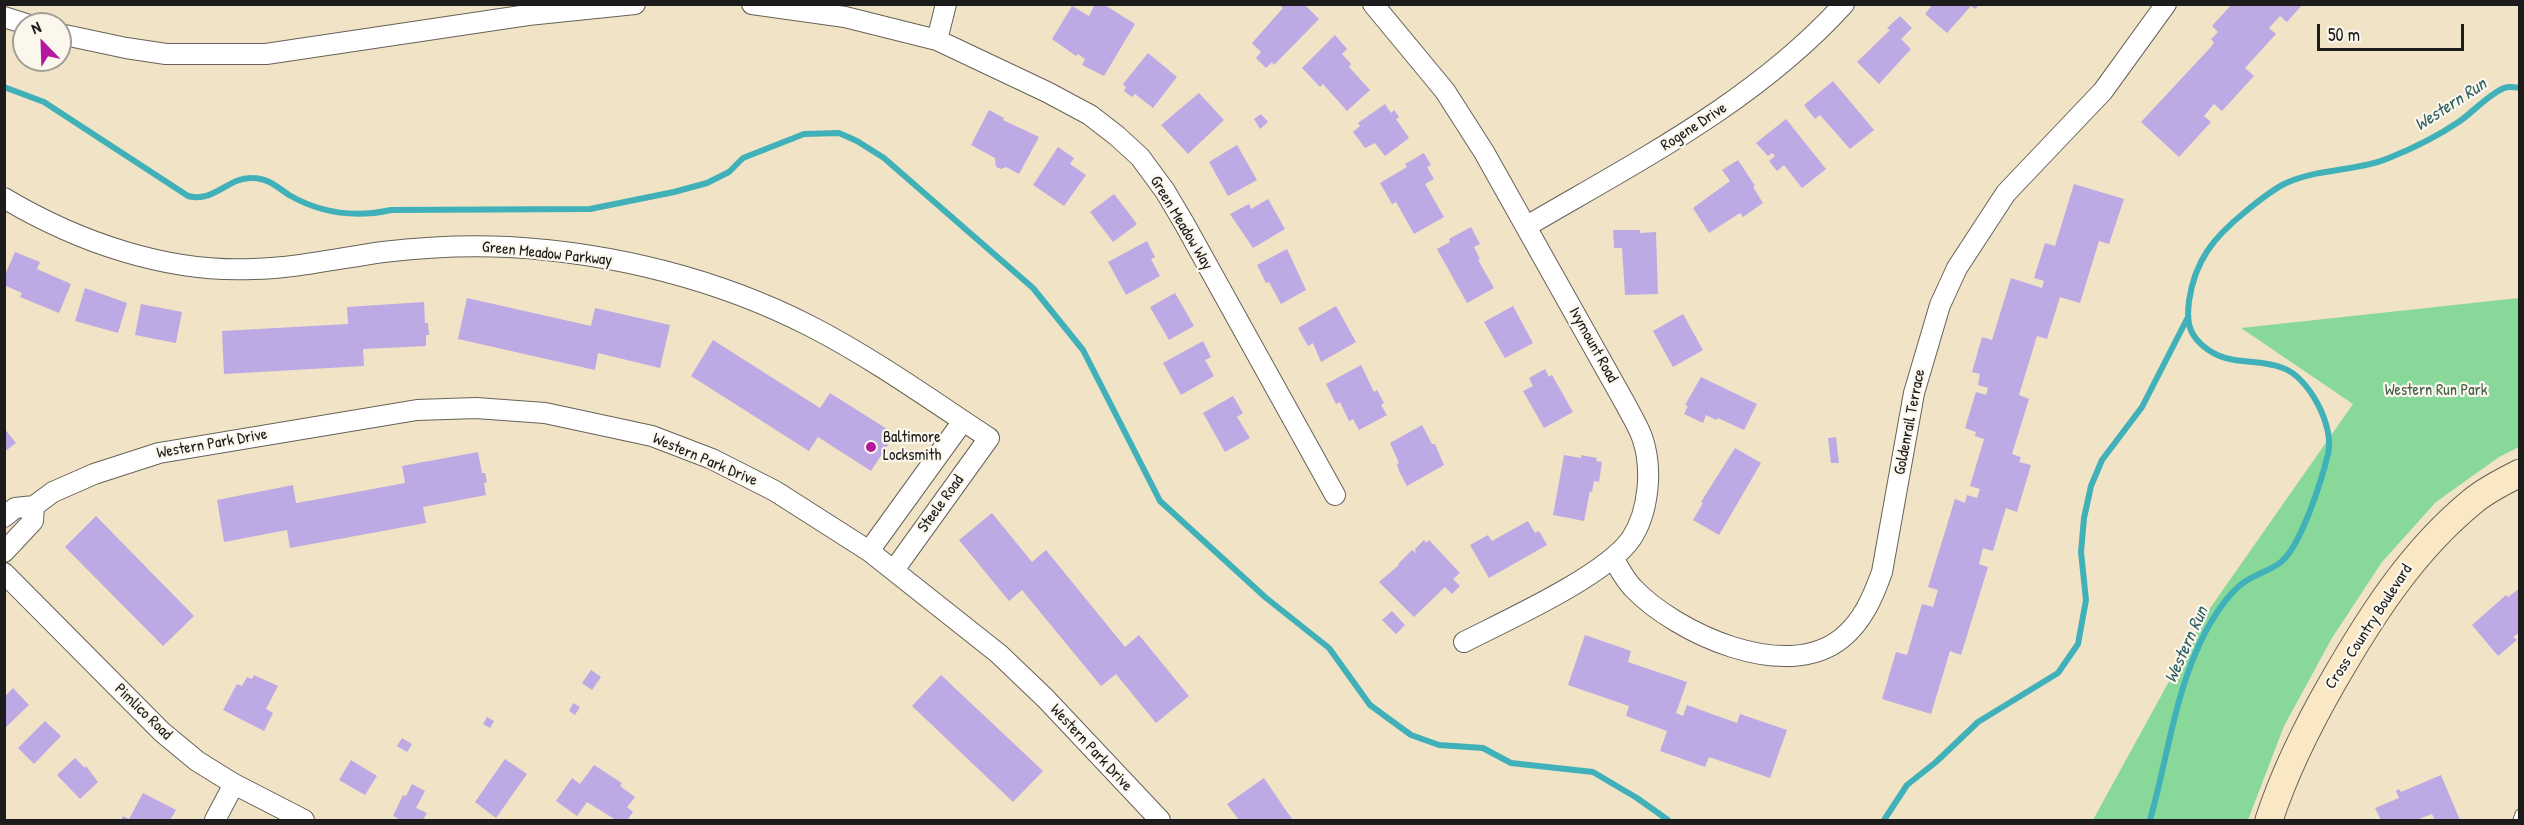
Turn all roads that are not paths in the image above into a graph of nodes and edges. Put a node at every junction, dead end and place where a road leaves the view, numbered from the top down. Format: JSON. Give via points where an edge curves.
{"nodes":[{"id":1,"x":635,"y":4,"type":"edge"},
{"id":2,"x":752,"y":4,"type":"edge"},
{"id":3,"x":946,"y":4,"type":"edge"},
{"id":4,"x":1373,"y":4,"type":"edge"},
{"id":5,"x":1844,"y":4,"type":"edge"},
{"id":6,"x":2166,"y":4,"type":"edge"},
{"id":7,"x":72,"y":37,"type":"edge"},
{"id":8,"x":938,"y":40,"type":"junction"},
{"id":9,"x":4,"y":198,"type":"edge"},
{"id":10,"x":1527,"y":226,"type":"junction"},
{"id":11,"x":963,"y":421,"type":"junction"},
{"id":12,"x":989,"y":438,"type":"joint"},
{"id":13,"x":2520,"y":473,"type":"edge"},
{"id":14,"x":1335,"y":495,"type":"dead end"},
{"id":15,"x":34,"y":506,"type":"junction"},
{"id":16,"x":4,"y":517,"type":"edge"},
{"id":17,"x":868,"y":551,"type":"junction"},
{"id":18,"x":4,"y":552,"type":"edge"},
{"id":19,"x":1613,"y":558,"type":"junction"},
{"id":20,"x":894,"y":570,"type":"junction"},
{"id":21,"x":4,"y":573,"type":"edge"},
{"id":22,"x":1464,"y":642,"type":"dead end"},
{"id":23,"x":234,"y":784,"type":"junction"},
{"id":24,"x":2520,"y":814,"type":"edge"},
{"id":25,"x":215,"y":820,"type":"edge"},
{"id":26,"x":304,"y":820,"type":"edge"},
{"id":27,"x":1160,"y":820,"type":"edge"},
{"id":28,"x":2269,"y":820,"type":"edge"},
{"id":29,"x":2517,"y":820,"type":"edge"}],
"edges":[{"from":1,"to":7,"type":"street","via":[[528,15],[266,54],[166,54]]},
{"from":2,"to":8,"type":"street","via":[[845,17]]},
{"from":3,"to":8,"type":"street"},
{"from":4,"to":10,"type":"street","name":"Ivymount Road","via":[[1445,91]]},
{"from":5,"to":10,"type":"street","name":"Rogene Drive","via":[[1797,50],[1738,98],[1689,132]]},
{"from":6,"to":19,"type":"street","name":"Goldenrail Terrace","via":[[2103,91],[2006,193],[1957,268],[1940,305],[1914,393],[1882,572],[1872,600],[1841,639],[1820,650],[1792,656],[1722,643],[1684,627],[1649,603],[1631,586]]},
{"from":8,"to":14,"type":"street","name":"Green Meadow Way","via":[[1090,116],[1140,157],[1184,223]]},
{"from":9,"to":11,"type":"street","name":"Green Meadow Parkway","via":[[96,242],[168,262],[215,269],[253,270],[384,252],[465,246],[553,251],[618,261],[704,283],[810,326],[884,368]]},
{"from":10,"to":19,"type":"street","name":"Ivymount Road","via":[[1642,438],[1648,469],[1646,496],[1631,539]]},
{"from":11,"to":12,"type":"street","name":"Green Meadow Parkway"},
{"from":11,"to":17,"type":"street","name":"Steele Road"},
{"from":12,"to":20,"type":"street","name":"Steele Road"},
{"from":13,"to":28,"type":"main road","name":"Cross Country Boulevard","via":[[2475,500],[2410,563],[2364,629],[2319,706],[2292,760]]},
{"from":15,"to":16,"type":"street","name":"Western Park Drive","via":[[15,508]]},
{"from":15,"to":17,"type":"street","name":"Western Park Drive","via":[[53,492],[93,474],[159,453],[396,413],[476,408],[545,413],[652,436],[712,459],[775,491]]},
{"from":15,"to":18,"type":"street","via":[[33,521]]},
{"from":17,"to":20,"type":"street","name":"Western Park Drive"},
{"from":19,"to":22,"type":"street","name":"Ivymount Road","via":[[1582,579]]},
{"from":20,"to":27,"type":"street","name":"Western Park Drive","via":[[999,654]]},
{"from":21,"to":23,"type":"street","name":"Pimlico Road","via":[[162,732],[197,761]]},
{"from":23,"to":25,"type":"street"},
{"from":23,"to":26,"type":"street","name":"Pimlico Road"},
{"from":24,"to":29,"type":"lane"}]}
